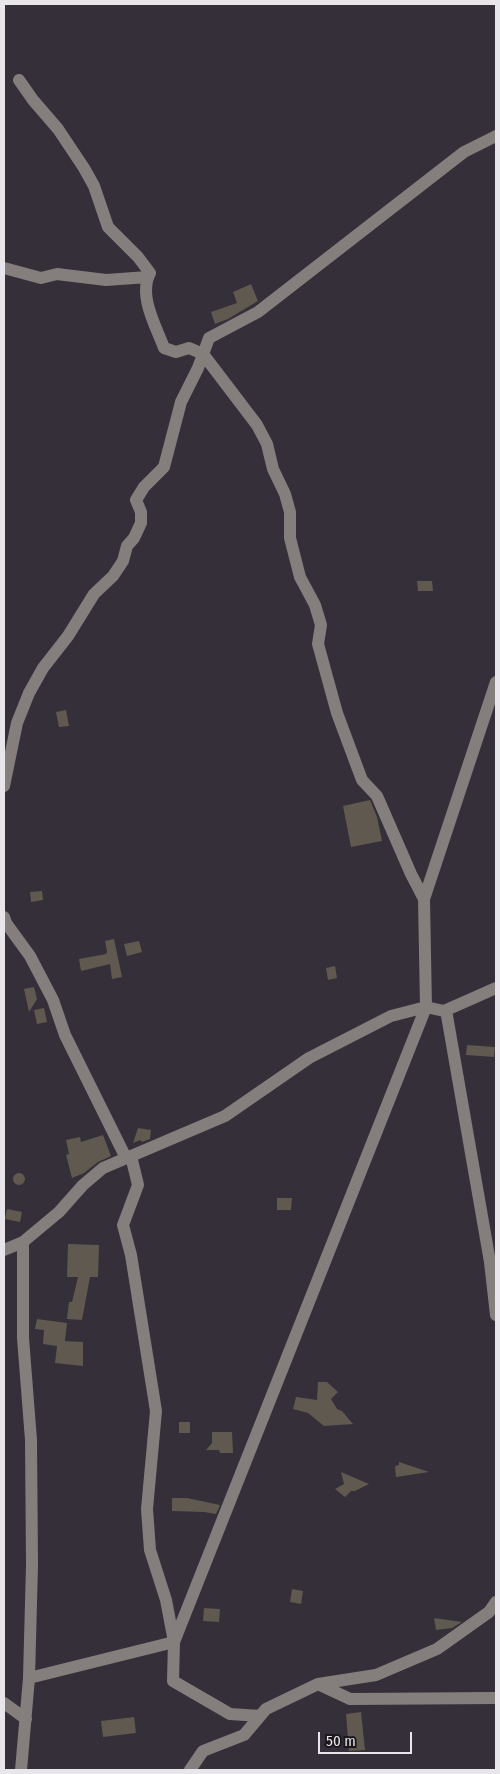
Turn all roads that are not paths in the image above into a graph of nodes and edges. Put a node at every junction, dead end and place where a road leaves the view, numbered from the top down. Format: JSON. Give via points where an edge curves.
{"nodes":[{"id":1,"x":19,"y":80,"type":"dead end"},
{"id":2,"x":496,"y":136,"type":"edge"},
{"id":3,"x":4,"y":268,"type":"edge"},
{"id":4,"x":148,"y":277,"type":"junction"},
{"id":5,"x":203,"y":354,"type":"junction"},
{"id":6,"x":496,"y":682,"type":"edge"},
{"id":7,"x":4,"y":786,"type":"edge"},
{"id":8,"x":424,"y":899,"type":"junction"},
{"id":9,"x":4,"y":917,"type":"edge"},
{"id":10,"x":496,"y":988,"type":"edge"},
{"id":11,"x":426,"y":1007,"type":"junction"},
{"id":12,"x":446,"y":1010,"type":"junction"},
{"id":13,"x":128,"y":1157,"type":"junction"},
{"id":14,"x":23,"y":1242,"type":"junction"},
{"id":15,"x":4,"y":1250,"type":"edge"},
{"id":16,"x":496,"y":1315,"type":"edge"},
{"id":17,"x":496,"y":1602,"type":"edge"},
{"id":18,"x":174,"y":1642,"type":"junction"},
{"id":19,"x":30,"y":1678,"type":"junction"},
{"id":20,"x":318,"y":1684,"type":"junction"},
{"id":21,"x":496,"y":1698,"type":"edge"},
{"id":22,"x":4,"y":1703,"type":"edge"},
{"id":23,"x":260,"y":1716,"type":"junction"},
{"id":24,"x":26,"y":1719,"type":"junction"},
{"id":25,"x":21,"y":1770,"type":"edge"},
{"id":26,"x":190,"y":1770,"type":"edge"}],
"edges":[{"from":1,"to":4,"type":"street","via":[[84,168],[108,227],[138,257],[150,273]]},
{"from":2,"to":5,"type":"street","via":[[464,152],[258,312],[208,338]]},
{"from":3,"to":4,"type":"street","via":[[41,278],[57,274],[106,280]]},
{"from":4,"to":5,"type":"street","via":[[147,302],[164,348],[176,352],[190,348]]},
{"from":5,"to":7,"type":"street","via":[[181,402],[164,467],[136,500],[141,523],[127,546],[123,561],[94,594],[29,693],[17,723]]},
{"from":5,"to":8,"type":"street","via":[[257,425],[267,444],[290,512],[290,538],[300,577],[321,625],[318,644],[337,713],[362,780],[377,796]]},
{"from":6,"to":8,"type":"street"},
{"from":8,"to":11,"type":"street"},
{"from":9,"to":13,"type":"street","via":[[30,956],[53,1000],[66,1035]]},
{"from":10,"to":12,"type":"street"},
{"from":11,"to":12,"type":"street"},
{"from":11,"to":13,"type":"street","via":[[391,1016],[309,1058],[225,1116]]},
{"from":11,"to":18,"type":"street"},
{"from":12,"to":16,"type":"street","via":[[490,1262]]},
{"from":13,"to":14,"type":"street","via":[[103,1168]]},
{"from":13,"to":18,"type":"street","via":[[138,1184],[123,1226],[131,1255],[156,1411],[147,1509],[150,1550],[166,1600]]},
{"from":14,"to":15,"type":"street"},
{"from":14,"to":19,"type":"street","via":[[23,1338],[31,1440]]},
{"from":17,"to":20,"type":"street","via":[[489,1612],[437,1649],[376,1674]]},
{"from":18,"to":19,"type":"street"},
{"from":18,"to":23,"type":"street","via":[[173,1681],[230,1714]]},
{"from":19,"to":24,"type":"street"},
{"from":20,"to":21,"type":"street","via":[[350,1699]]},
{"from":20,"to":23,"type":"street","via":[[266,1709]]},
{"from":22,"to":24,"type":"street"},
{"from":23,"to":26,"type":"street","via":[[244,1734],[203,1751]]},
{"from":24,"to":25,"type":"street"}]}
